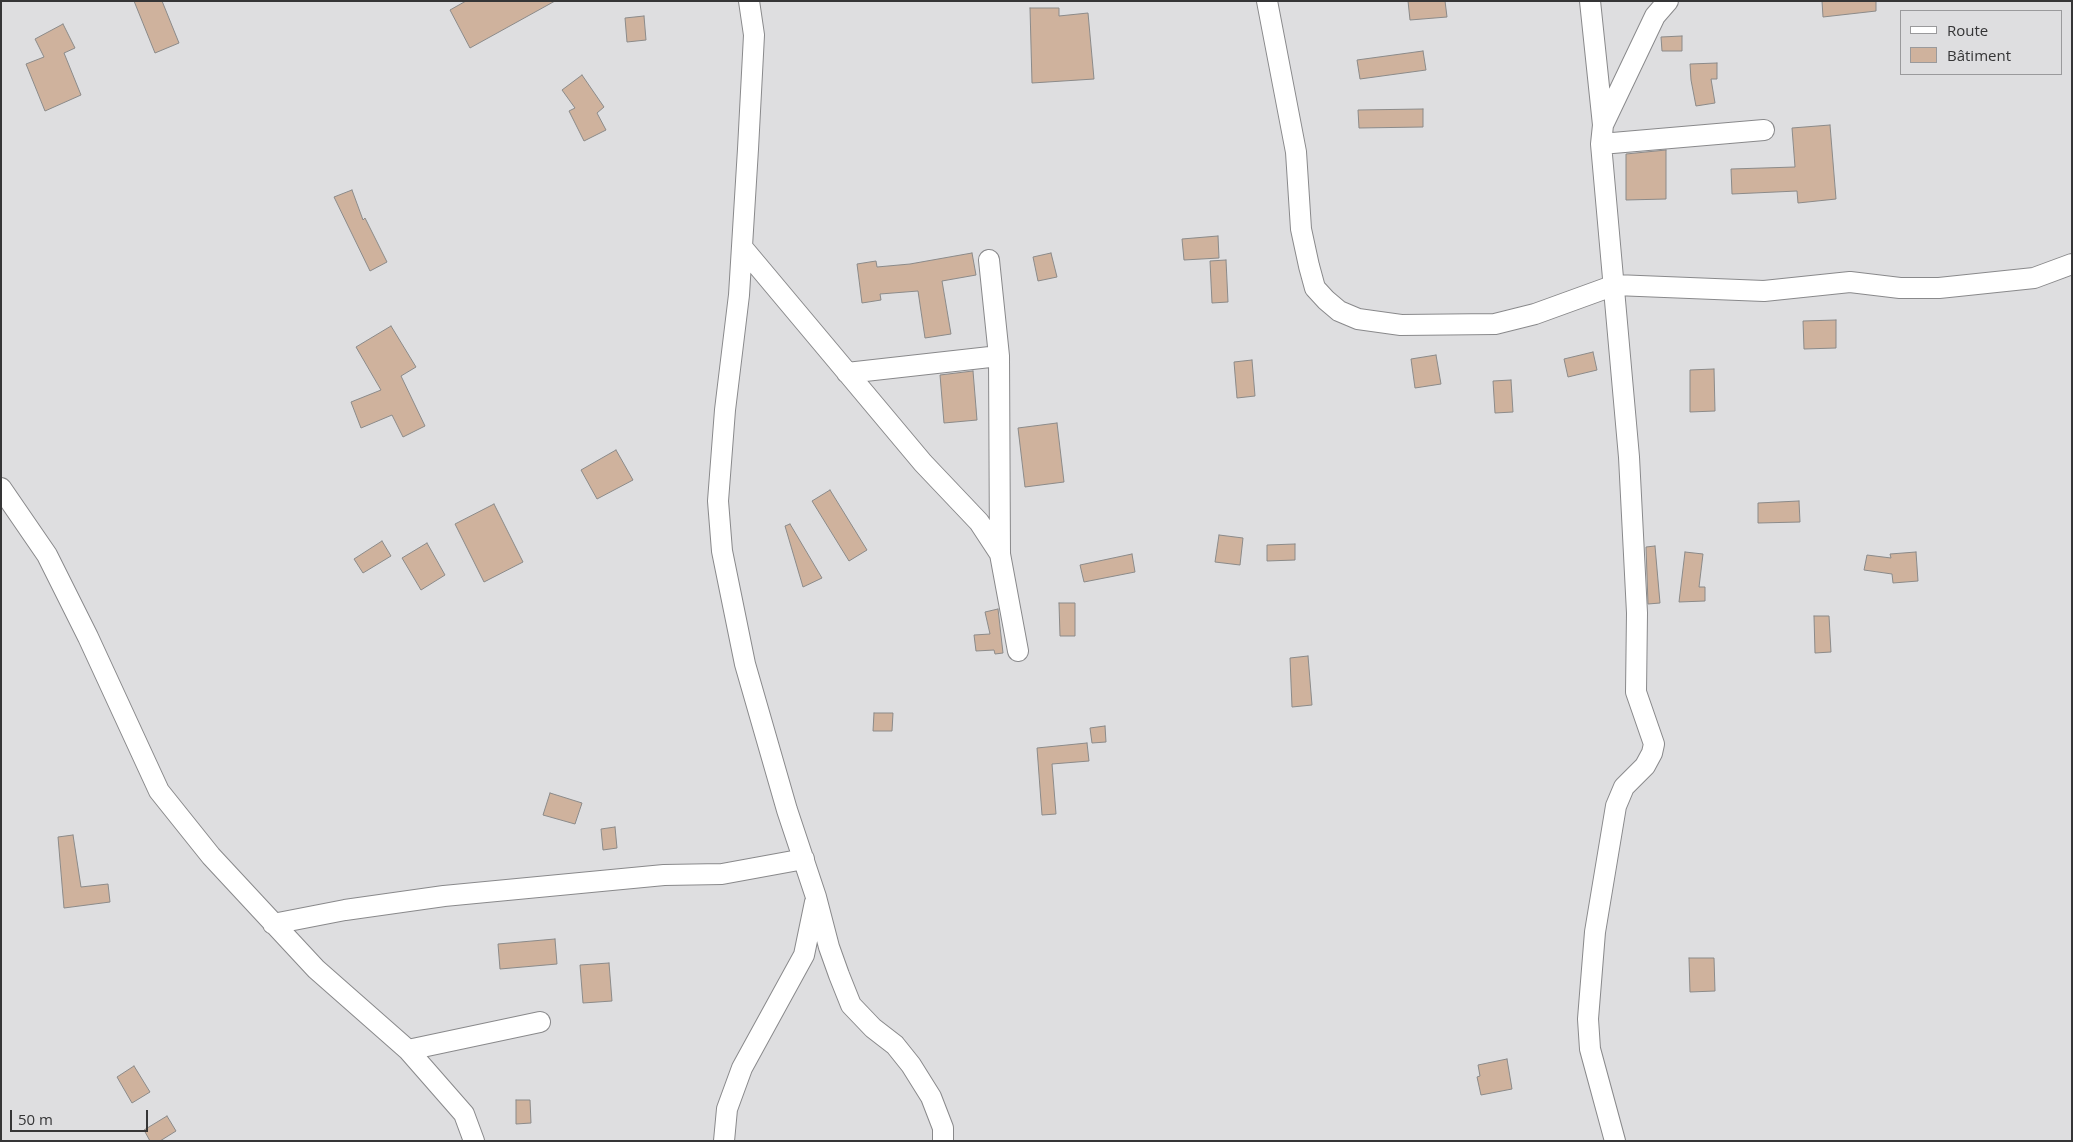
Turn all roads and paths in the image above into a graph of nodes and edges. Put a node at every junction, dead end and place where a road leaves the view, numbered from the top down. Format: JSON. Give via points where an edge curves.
{"nodes":[{"id":1,"x":749,"y":1,"type":"edge"},
{"id":2,"x":756,"y":1,"type":"edge"},
{"id":3,"x":1267,"y":1,"type":"edge"},
{"id":4,"x":1590,"y":1,"type":"edge"},
{"id":5,"x":1668,"y":1,"type":"edge"},
{"id":6,"x":754,"y":34,"type":"junction"},
{"id":7,"x":1764,"y":130,"type":"dead end"},
{"id":8,"x":1602,"y":134,"type":"junction"},
{"id":9,"x":742,"y":247,"type":"junction"},
{"id":10,"x":989,"y":260,"type":"dead end"},
{"id":11,"x":2072,"y":264,"type":"edge"},
{"id":12,"x":1615,"y":285,"type":"junction"},
{"id":13,"x":999,"y":356,"type":"junction"},
{"id":14,"x":848,"y":373,"type":"junction"},
{"id":15,"x":1,"y":488,"type":"edge"},
{"id":16,"x":1000,"y":554,"type":"junction"},
{"id":17,"x":1018,"y":651,"type":"dead end"},
{"id":18,"x":804,"y":859,"type":"junction"},
{"id":19,"x":816,"y":897,"type":"junction"},
{"id":20,"x":273,"y":924,"type":"junction"},
{"id":21,"x":540,"y":1022,"type":"dead end"},
{"id":22,"x":408,"y":1050,"type":"junction"},
{"id":23,"x":474,"y":1141,"type":"edge"},
{"id":24,"x":724,"y":1141,"type":"edge"},
{"id":25,"x":944,"y":1141,"type":"edge"},
{"id":26,"x":1614,"y":1141,"type":"edge"}],
"edges":[{"from":1,"to":6,"type":"street"},
{"from":2,"to":6,"type":"street"},
{"from":3,"to":12,"type":"street","via":[[1296,152],[1300,229],[1315,288],[1339,311],[1358,318],[1401,325],[1495,324],[1535,314]]},
{"from":4,"to":8,"type":"street"},
{"from":5,"to":8,"type":"street","via":[[1655,16]]},
{"from":6,"to":9,"type":"street"},
{"from":7,"to":8,"type":"street"},
{"from":8,"to":12,"type":"street"},
{"from":9,"to":14,"type":"street"},
{"from":9,"to":18,"type":"street","via":[[718,501],[722,551],[745,664]]},
{"from":10,"to":13,"type":"street"},
{"from":11,"to":12,"type":"street","via":[[2034,278],[1939,288],[1900,288],[1850,282],[1764,291]]},
{"from":12,"to":26,"type":"street","via":[[1629,457],[1637,614],[1636,692],[1654,744],[1648,760],[1624,787],[1616,806],[1595,932],[1588,1019],[1590,1050]]},
{"from":13,"to":14,"type":"street"},
{"from":13,"to":16,"type":"street"},
{"from":14,"to":16,"type":"street","via":[[923,463],[979,522]]},
{"from":15,"to":20,"type":"street","via":[[46,555],[159,791],[210,856]]},
{"from":16,"to":17,"type":"street"},
{"from":18,"to":19,"type":"street"},
{"from":18,"to":20,"type":"street","via":[[722,874],[664,875],[444,896]]},
{"from":19,"to":24,"type":"street","via":[[804,955],[742,1068],[727,1109]]},
{"from":19,"to":25,"type":"street","via":[[829,946],[851,1005],[895,1045],[911,1065],[931,1097],[943,1128]]},
{"from":20,"to":22,"type":"street","via":[[316,969]]},
{"from":21,"to":22,"type":"street"},
{"from":22,"to":23,"type":"street","via":[[464,1114]]}]}
